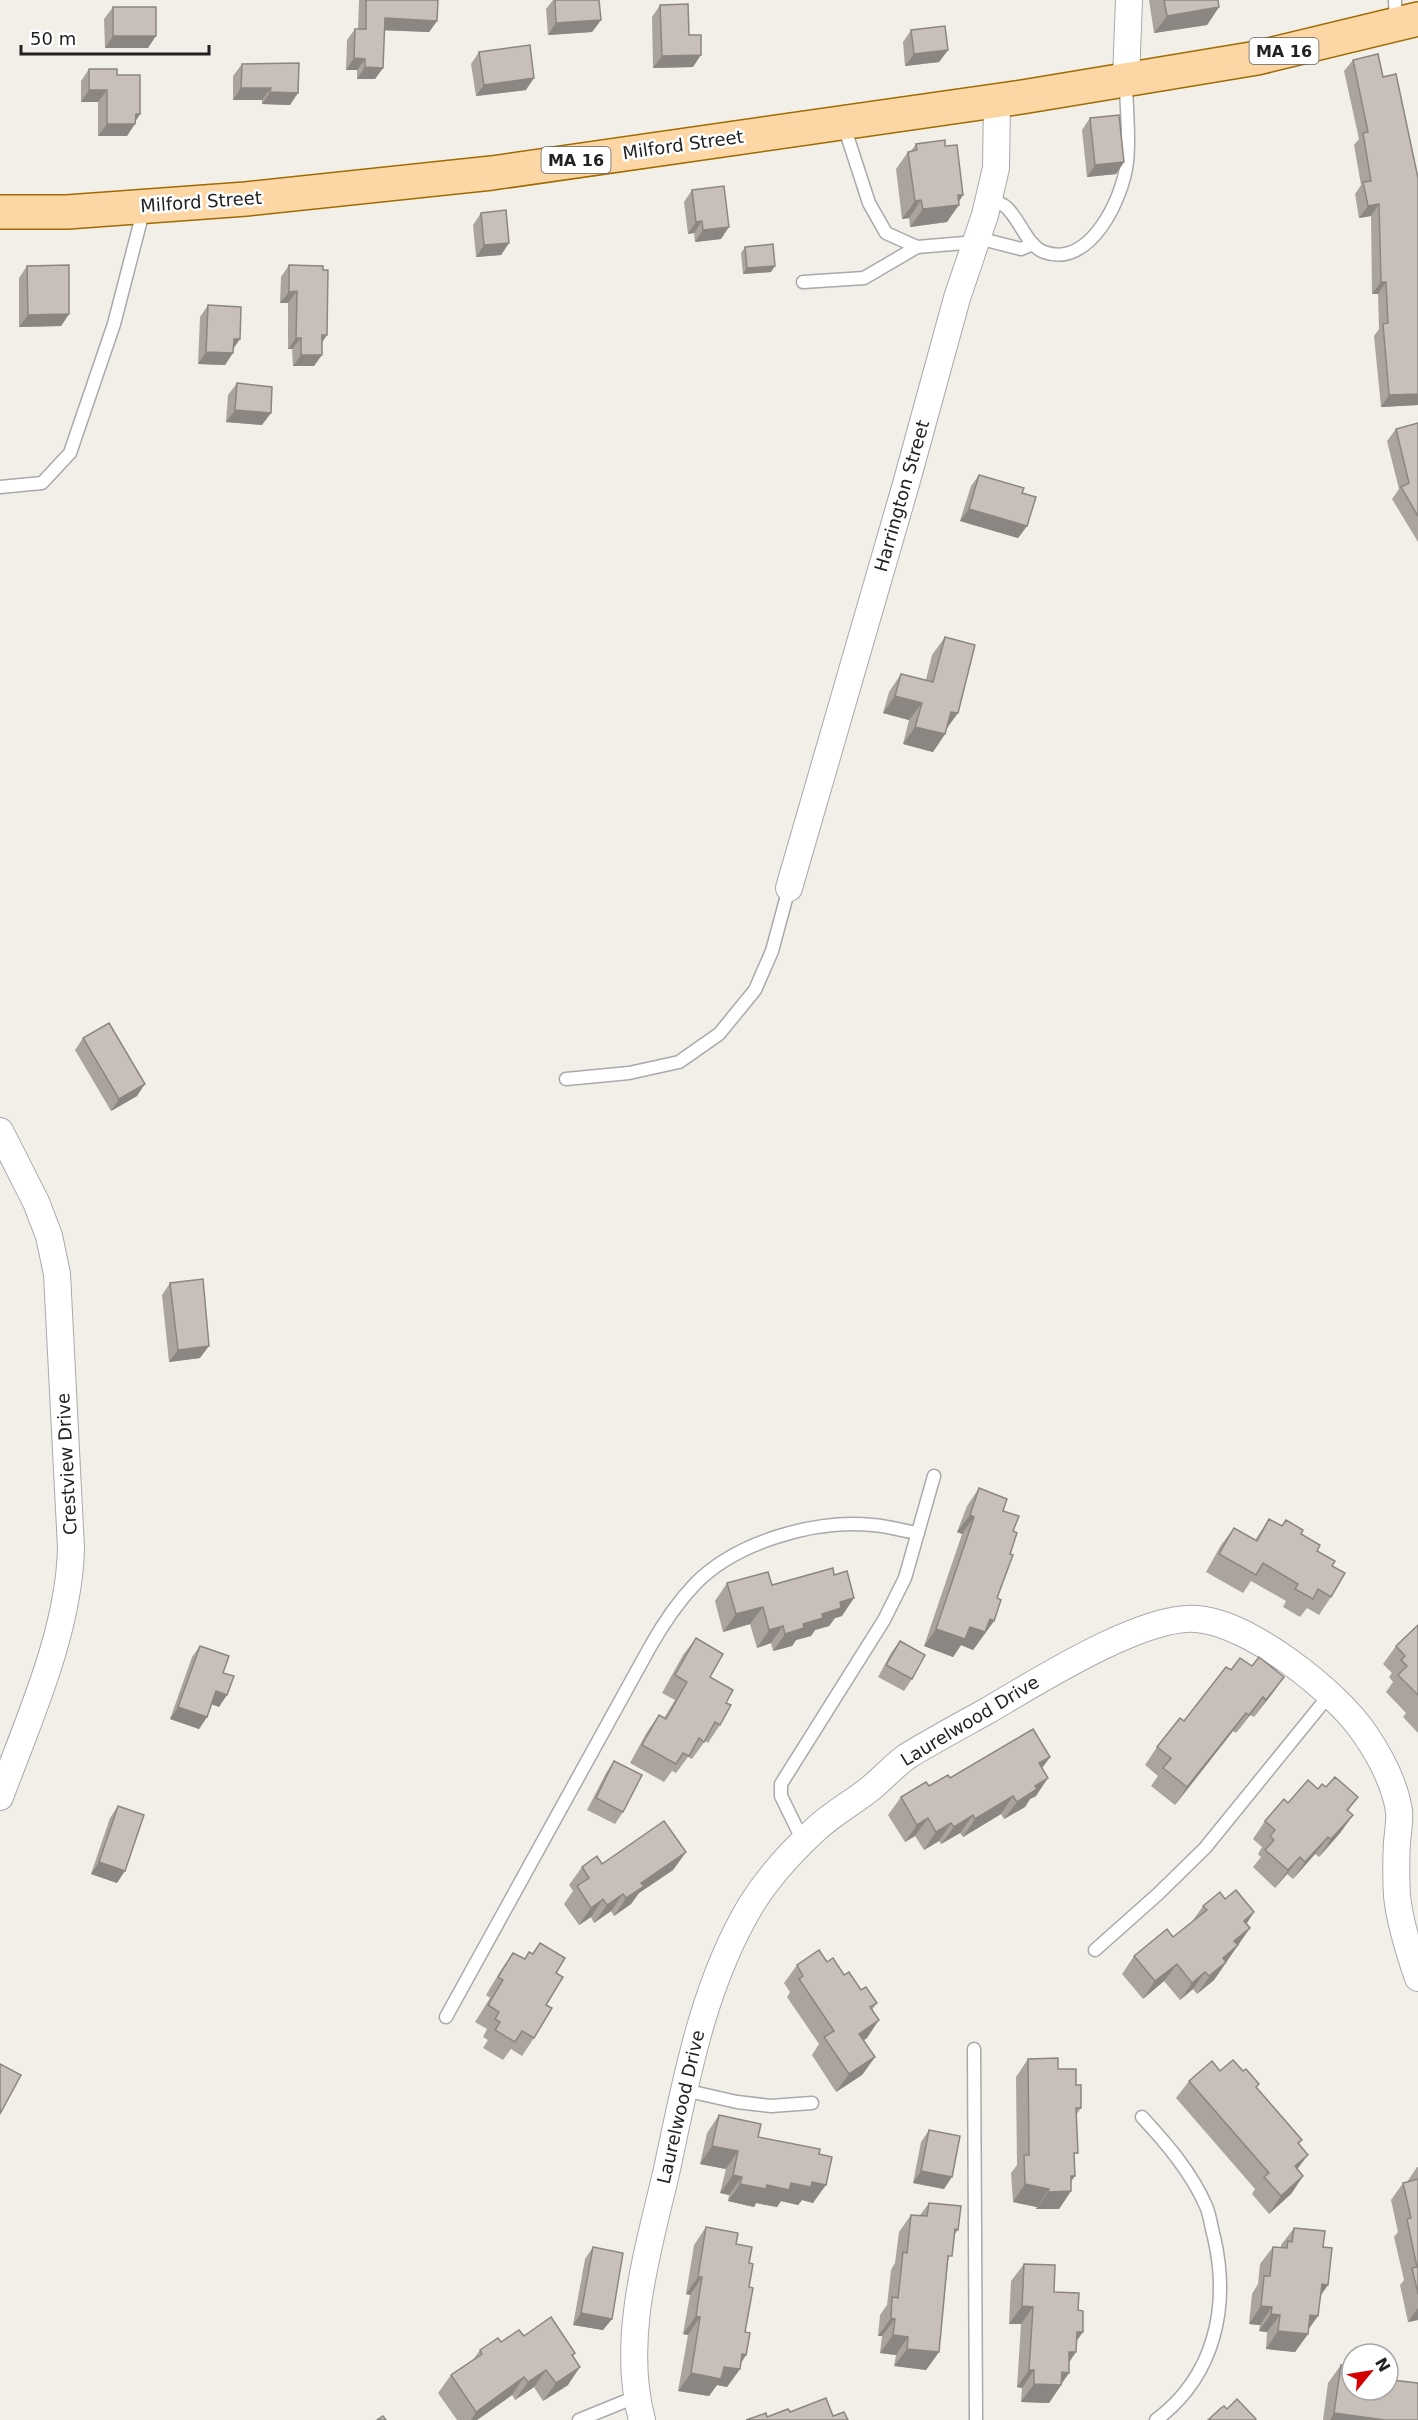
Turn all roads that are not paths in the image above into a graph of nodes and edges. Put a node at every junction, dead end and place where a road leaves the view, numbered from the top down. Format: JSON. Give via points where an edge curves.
{"nodes":[{"id":1,"x":1129,"y":0,"type":"edge"},
{"id":2,"x":1408,"y":19,"type":"edge"},
{"id":3,"x":1138,"y":78,"type":"junction"},
{"id":4,"x":997,"y":101,"type":"junction"},
{"id":5,"x":843,"y":123,"type":"junction"},
{"id":6,"x":989,"y":199,"type":"junction"},
{"id":7,"x":144,"y":207,"type":"junction"},
{"id":8,"x":0,"y":212,"type":"edge"},
{"id":9,"x":977,"y":240,"type":"junction"},
{"id":10,"x":1033,"y":244,"type":"junction"},
{"id":11,"x":917,"y":247,"type":"junction"},
{"id":12,"x":803,"y":282,"type":"dead end"},
{"id":13,"x":0,"y":487,"type":"edge"},
{"id":14,"x":789,"y":888,"type":"joint"},
{"id":15,"x":566,"y":1079,"type":"dead end"},
{"id":16,"x":0,"y":1131,"type":"edge"},
{"id":17,"x":934,"y":1476,"type":"dead end"},
{"id":18,"x":918,"y":1533,"type":"junction"},
{"id":19,"x":1330,"y":1695,"type":"junction"},
{"id":20,"x":0,"y":1797,"type":"edge"},
{"id":21,"x":803,"y":1841,"type":"junction"},
{"id":22,"x":1095,"y":1950,"type":"dead end"},
{"id":23,"x":1418,"y":1978,"type":"edge"},
{"id":24,"x":446,"y":2017,"type":"dead end"},
{"id":25,"x":974,"y":2049,"type":"dead end"},
{"id":26,"x":684,"y":2090,"type":"junction"},
{"id":27,"x":812,"y":2103,"type":"dead end"},
{"id":28,"x":1142,"y":2117,"type":"dead end"},
{"id":29,"x":640,"y":2408,"type":"edge"},
{"id":30,"x":579,"y":2420,"type":"edge"},
{"id":31,"x":976,"y":2420,"type":"edge"},
{"id":32,"x":1156,"y":2420,"type":"edge"}],
"edges":[{"from":1,"to":3,"type":"street"},
{"from":2,"to":3,"type":"main road","number":"MA 16","via":[[1257,58]]},
{"from":3,"to":4,"type":"main road","name":"Milford Street","number":"MA 16"},
{"from":3,"to":10,"type":"lane","via":[[1122,187],[1103,226],[1089,242],[1069,254],[1043,252]]},
{"from":4,"to":5,"type":"main road","name":"Milford Street","number":"MA 16"},
{"from":4,"to":6,"type":"street","name":"Harrington Street","via":[[996,168]]},
{"from":5,"to":7,"type":"main road","name":"Milford Street","number":"MA 16","via":[[470,176]]},
{"from":5,"to":11,"type":"lane","via":[[869,203],[886,233]]},
{"from":6,"to":9,"type":"street","name":"Harrington Street"},
{"from":6,"to":10,"type":"lane","via":[[1005,206]]},
{"from":7,"to":8,"type":"main road","name":"Milford Street","number":"MA 16"},
{"from":7,"to":13,"type":"lane","via":[[114,324],[70,453],[42,483]]},
{"from":9,"to":10,"type":"lane","via":[[1021,249]]},
{"from":9,"to":11,"type":"lane"},
{"from":9,"to":14,"type":"street","name":"Harrington Street","via":[[957,298]]},
{"from":11,"to":12,"type":"lane","via":[[864,278]]},
{"from":14,"to":15,"type":"lane","via":[[772,951],[755,990],[719,1034],[679,1062],[629,1073]]},
{"from":16,"to":20,"type":"street","name":"Crestview Drive","via":[[36,1202],[57,1274],[71,1537],[70,1581],[61,1621]]},
{"from":17,"to":18,"type":"lane"},
{"from":18,"to":21,"type":"lane","via":[[905,1578],[884,1620],[781,1784],[781,1796]]},
{"from":18,"to":24,"type":"lane","via":[[873,1525],[808,1530],[762,1542],[727,1558],[696,1583],[672,1610],[650,1647]]},
{"from":19,"to":21,"type":"street","name":"Laurelwood Drive","via":[[1291,1662],[1224,1624],[1194,1618],[1161,1623],[1057,1670],[903,1759]]},
{"from":19,"to":22,"type":"lane","via":[[1205,1848]]},
{"from":19,"to":23,"type":"street","name":"Laurelwood Drive","via":[[1364,1733],[1388,1776],[1399,1812],[1398,1899]]},
{"from":21,"to":26,"type":"street","name":"Laurelwood Drive","via":[[785,1858],[751,1906],[726,1957],[705,2010]]},
{"from":25,"to":31,"type":"lane"},
{"from":26,"to":27,"type":"lane","via":[[771,2106]]},
{"from":26,"to":29,"type":"street","name":"Laurelwood Drive","via":[[642,2271],[636,2319]]},
{"from":28,"to":32,"type":"lane","via":[[1188,2172],[1207,2207],[1220,2261],[1219,2312],[1209,2354],[1188,2390]]},
{"from":29,"to":30,"type":"lane"}]}
